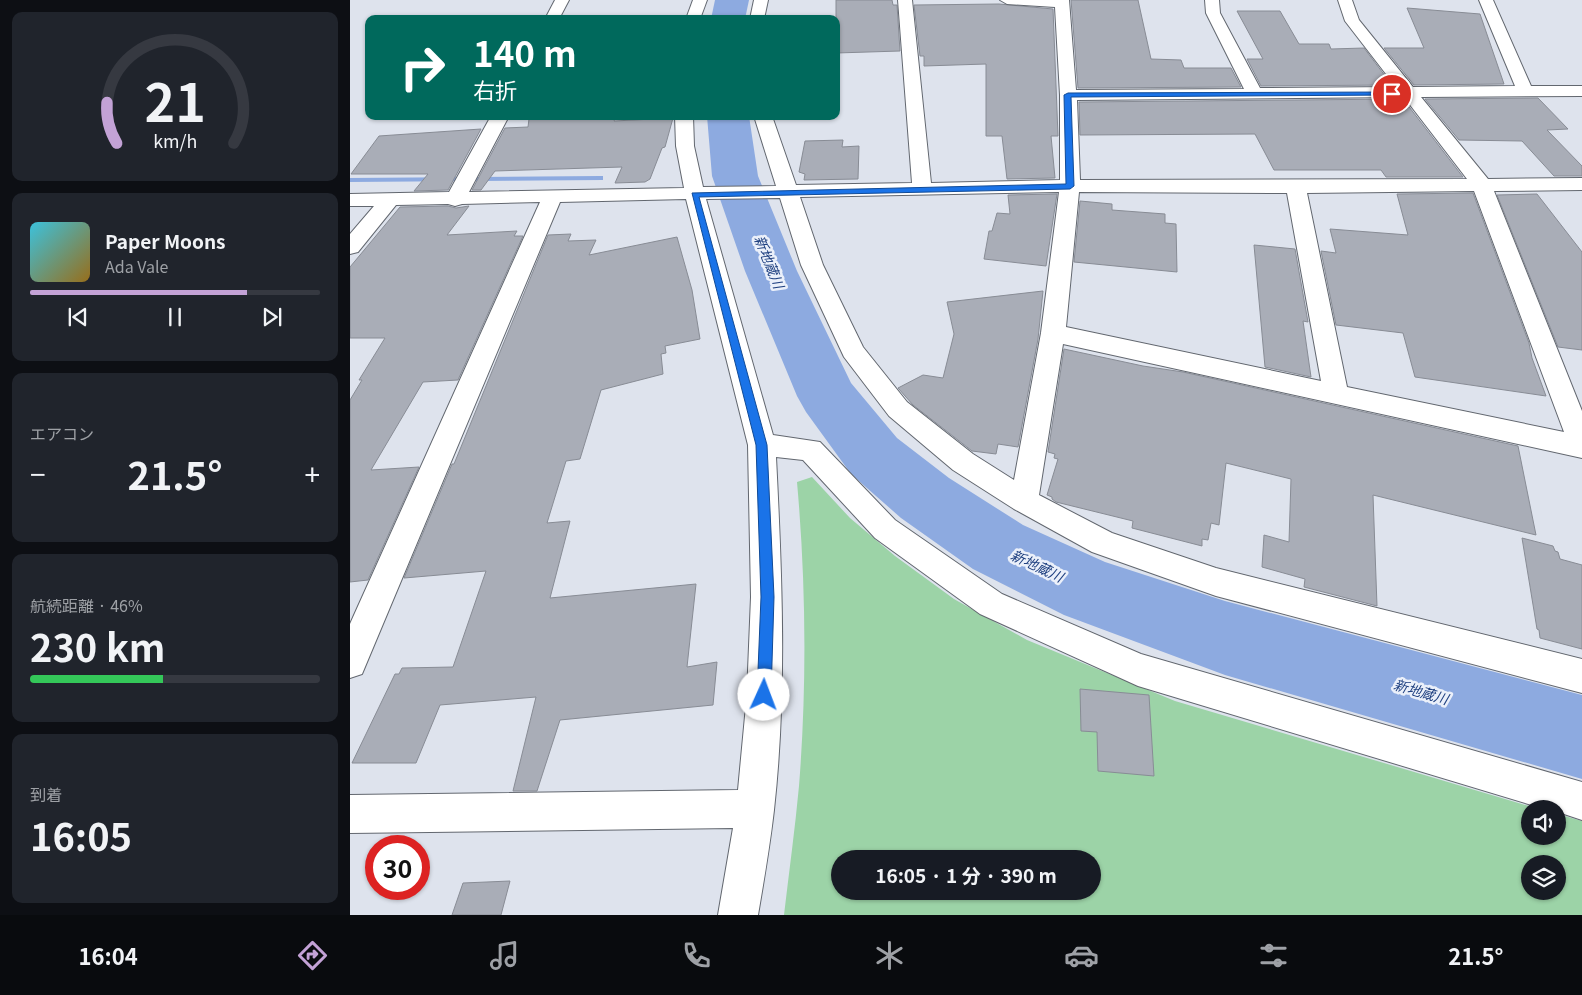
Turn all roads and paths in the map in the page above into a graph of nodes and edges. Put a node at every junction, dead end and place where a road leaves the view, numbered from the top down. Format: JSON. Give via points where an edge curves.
{"nodes":[{"id":1,"x":562,"y":0,"type":"edge"},
{"id":2,"x":700,"y":0,"type":"edge"},
{"id":3,"x":761,"y":0,"type":"edge"},
{"id":4,"x":905,"y":0,"type":"edge"},
{"id":5,"x":1007,"y":0,"type":"edge"},
{"id":6,"x":1212,"y":0,"type":"edge"},
{"id":7,"x":1345,"y":0,"type":"edge"},
{"id":8,"x":1486,"y":0,"type":"edge"},
{"id":9,"x":1062,"y":1,"type":"edge"},
{"id":10,"x":554,"y":15,"type":"edge"},
{"id":11,"x":695,"y":15,"type":"edge"},
{"id":12,"x":758,"y":15,"type":"edge"},
{"id":13,"x":1525,"y":91,"type":"junction"},
{"id":14,"x":1582,"y":91,"type":"edge"},
{"id":15,"x":1255,"y":94,"type":"junction"},
{"id":16,"x":1411,"y":94,"type":"junction"},
{"id":17,"x":1068,"y":95,"type":"junction"},
{"id":18,"x":498,"y":120,"type":"edge"},
{"id":19,"x":684,"y":120,"type":"edge"},
{"id":20,"x":764,"y":120,"type":"edge"},
{"id":21,"x":1582,"y":184,"type":"edge"},
{"id":22,"x":1482,"y":185,"type":"junction"},
{"id":23,"x":462,"y":186,"type":"junction"},
{"id":24,"x":1070,"y":186,"type":"junction"},
{"id":25,"x":1296,"y":187,"type":"junction"},
{"id":26,"x":922,"y":189,"type":"junction"},
{"id":27,"x":778,"y":192,"type":"junction"},
{"id":28,"x":706,"y":194,"type":"junction"},
{"id":29,"x":552,"y":198,"type":"junction"},
{"id":30,"x":350,"y":200,"type":"edge"},
{"id":31,"x":390,"y":200,"type":"junction"},
{"id":32,"x":350,"y":246,"type":"edge"},
{"id":33,"x":1053,"y":333,"type":"junction"},
{"id":34,"x":1336,"y":394,"type":"junction"},
{"id":35,"x":762,"y":445,"type":"junction"},
{"id":36,"x":1582,"y":446,"type":"edge"},
{"id":37,"x":1024,"y":501,"type":"junction"},
{"id":38,"x":350,"y":662,"type":"edge"},
{"id":39,"x":1582,"y":676,"type":"edge"},
{"id":40,"x":1582,"y":801,"type":"edge"},
{"id":41,"x":755,"y":809,"type":"junction"},
{"id":42,"x":350,"y":814,"type":"edge"},
{"id":43,"x":738,"y":915,"type":"edge"}],
"edges":[{"from":1,"to":10,"type":"street"},
{"from":2,"to":11,"type":"street"},
{"from":3,"to":12,"type":"street"},
{"from":4,"to":26,"type":"street"},
{"from":5,"to":9,"type":"street"},
{"from":6,"to":15,"type":"street","via":[[1213,13]]},
{"from":7,"to":16,"type":"street","via":[[1352,21]]},
{"from":8,"to":13,"type":"street"},
{"from":9,"to":17,"type":"street"},
{"from":13,"to":14,"type":"street"},
{"from":13,"to":16,"type":"street"},
{"from":15,"to":16,"type":"street"},
{"from":15,"to":17,"type":"street"},
{"from":16,"to":22,"type":"street"},
{"from":17,"to":24,"type":"street"},
{"from":18,"to":23,"type":"street"},
{"from":19,"to":28,"type":"street","via":[[685,146]]},
{"from":20,"to":27,"type":"street"},
{"from":21,"to":22,"type":"street"},
{"from":22,"to":25,"type":"street"},
{"from":22,"to":36,"type":"street"},
{"from":23,"to":29,"type":"street"},
{"from":23,"to":31,"type":"street"},
{"from":24,"to":25,"type":"street"},
{"from":24,"to":26,"type":"street"},
{"from":24,"to":33,"type":"street"},
{"from":25,"to":34,"type":"street"},
{"from":26,"to":27,"type":"street"},
{"from":27,"to":28,"type":"street"},
{"from":27,"to":37,"type":"street","via":[[853,352],[898,409],[963,462]]},
{"from":28,"to":29,"type":"street"},
{"from":28,"to":35,"type":"street"},
{"from":29,"to":38,"type":"street"},
{"from":30,"to":31,"type":"street"},
{"from":31,"to":32,"type":"street"},
{"from":33,"to":34,"type":"street"},
{"from":33,"to":37,"type":"street"},
{"from":34,"to":36,"type":"street"},
{"from":35,"to":40,"type":"street","via":[[810,450],[885,530],[991,604],[1138,670]]},
{"from":35,"to":41,"type":"street","via":[[767,597],[764,695]]},
{"from":37,"to":39,"type":"street","via":[[1103,543],[1216,582]]},
{"from":41,"to":42,"type":"street"},
{"from":41,"to":43,"type":"street"}]}
